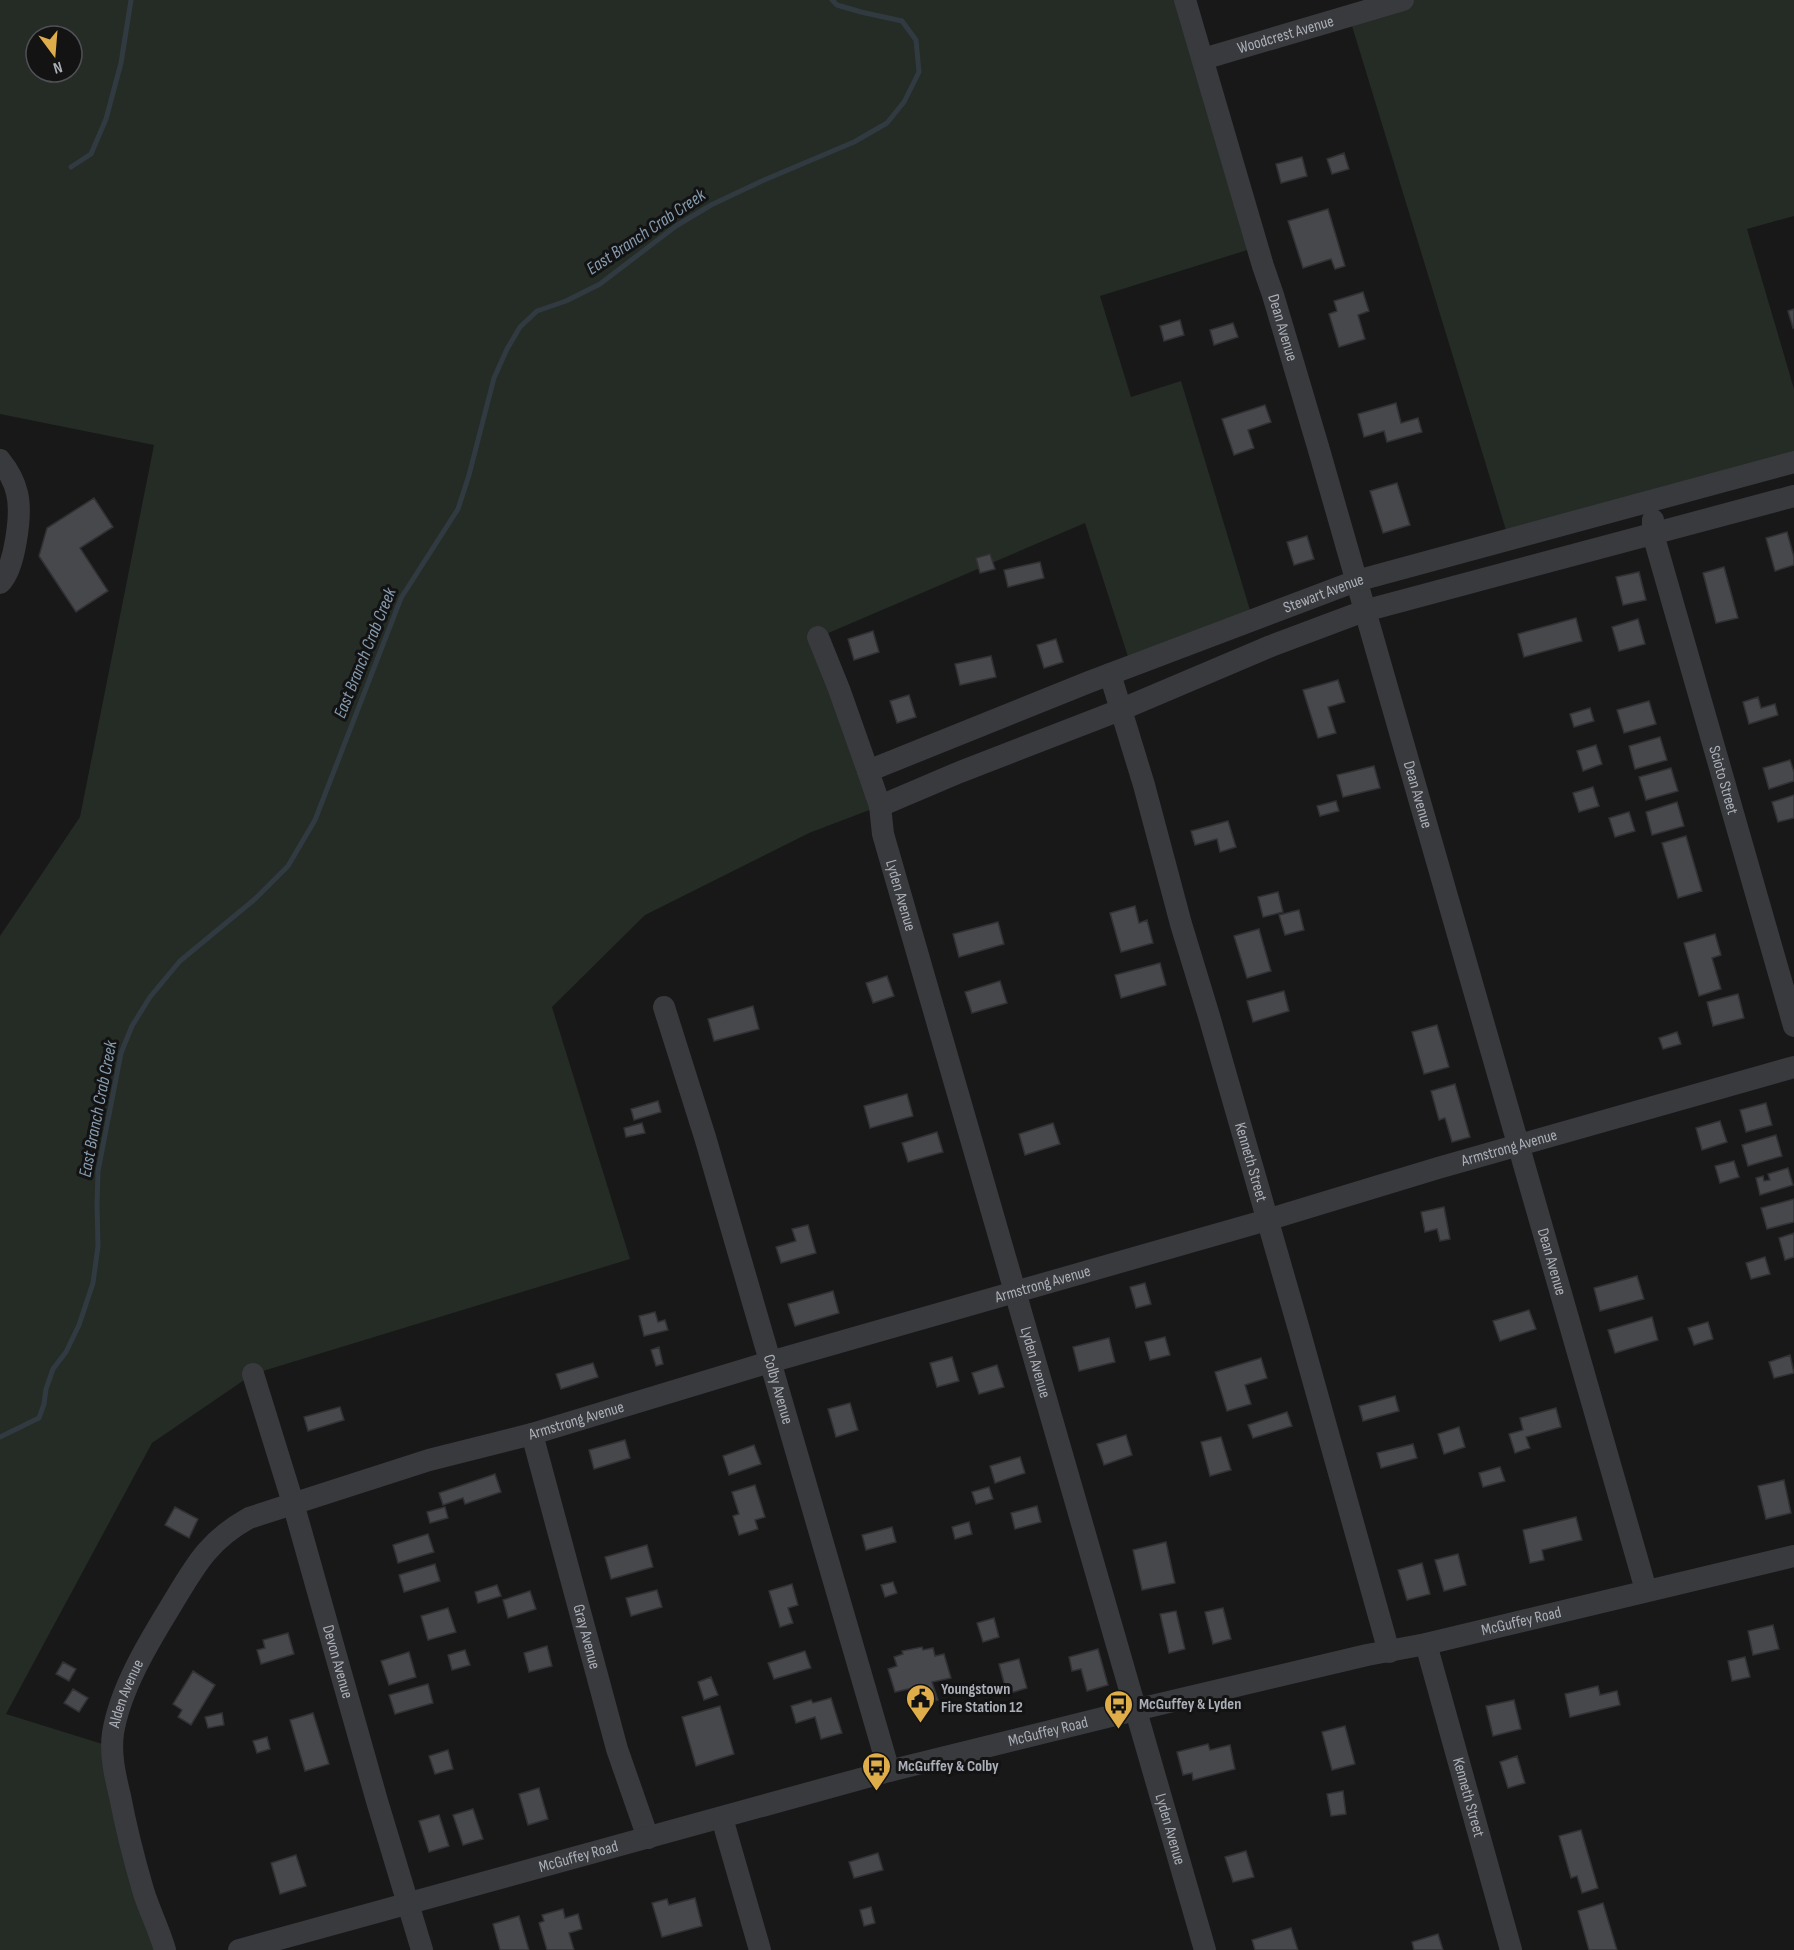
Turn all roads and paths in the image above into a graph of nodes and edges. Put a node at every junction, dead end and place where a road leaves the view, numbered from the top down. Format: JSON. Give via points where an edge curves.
{"nodes":[{"id":1,"x":1185,"y":0,"type":"edge"},
{"id":2,"x":1403,"y":0,"type":"edge"},
{"id":3,"x":1203,"y":59,"type":"junction"},
{"id":4,"x":0,"y":460,"type":"edge"},
{"id":5,"x":1794,"y":462,"type":"edge"},
{"id":6,"x":1794,"y":496,"type":"edge"},
{"id":7,"x":1653,"y":501,"type":"junction"},
{"id":8,"x":1653,"y":534,"type":"junction"},
{"id":9,"x":1356,"y":581,"type":"junction"},
{"id":10,"x":0,"y":583,"type":"edge"},
{"id":11,"x":1364,"y":611,"type":"junction"},
{"id":12,"x":819,"y":637,"type":"dead end"},
{"id":13,"x":1110,"y":674,"type":"junction"},
{"id":14,"x":1120,"y":710,"type":"junction"},
{"id":15,"x":868,"y":771,"type":"junction"},
{"id":16,"x":880,"y":806,"type":"junction"},
{"id":17,"x":664,"y":1007,"type":"dead end"},
{"id":18,"x":1794,"y":1026,"type":"edge"},
{"id":19,"x":1794,"y":1067,"type":"edge"},
{"id":20,"x":1519,"y":1146,"type":"junction"},
{"id":21,"x":1267,"y":1220,"type":"junction"},
{"id":22,"x":1016,"y":1292,"type":"junction"},
{"id":23,"x":770,"y":1362,"type":"junction"},
{"id":24,"x":253,"y":1374,"type":"dead end"},
{"id":25,"x":532,"y":1434,"type":"junction"},
{"id":26,"x":293,"y":1503,"type":"junction"},
{"id":27,"x":1794,"y":1556,"type":"edge"},
{"id":28,"x":1646,"y":1590,"type":"junction"},
{"id":29,"x":1426,"y":1644,"type":"junction"},
{"id":30,"x":1389,"y":1652,"type":"junction"},
{"id":31,"x":1135,"y":1710,"type":"junction"},
{"id":32,"x":889,"y":1771,"type":"junction"},
{"id":33,"x":722,"y":1818,"type":"junction"},
{"id":34,"x":648,"y":1838,"type":"junction"},
{"id":35,"x":408,"y":1904,"type":"junction"},
{"id":36,"x":165,"y":1950,"type":"edge"},
{"id":37,"x":239,"y":1950,"type":"edge"},
{"id":38,"x":422,"y":1950,"type":"edge"},
{"id":39,"x":760,"y":1950,"type":"edge"},
{"id":40,"x":1205,"y":1950,"type":"edge"},
{"id":41,"x":1511,"y":1950,"type":"edge"}],
"edges":[{"from":1,"to":3,"type":"street","name":"Dean Avenue"},
{"from":2,"to":3,"type":"street","name":"Woodcrest Avenue"},
{"from":3,"to":9,"type":"street","name":"Dean Avenue"},
{"from":4,"to":10,"type":"street","via":[[18,494],[19,513],[11,563]]},
{"from":5,"to":7,"type":"street","name":"Stewart Avenue"},
{"from":6,"to":8,"type":"street","name":"Stewart Avenue"},
{"from":7,"to":8,"type":"street","name":"Scioto Street"},
{"from":7,"to":9,"type":"street","name":"Stewart Avenue"},
{"from":8,"to":11,"type":"street","name":"Stewart Avenue"},
{"from":8,"to":18,"type":"street","name":"Scioto Street"},
{"from":9,"to":11,"type":"street","name":"Dean Avenue"},
{"from":9,"to":13,"type":"street","name":"Stewart Avenue"},
{"from":11,"to":14,"type":"street","name":"Stewart Avenue"},
{"from":11,"to":20,"type":"street","name":"Dean Avenue"},
{"from":12,"to":15,"type":"street","name":"Lyden Avenue"},
{"from":13,"to":14,"type":"street","name":"Kenneth Street"},
{"from":13,"to":15,"type":"street","name":"Stewart Avenue"},
{"from":14,"to":16,"type":"street","name":"Stewart Avenue"},
{"from":14,"to":21,"type":"street","name":"Kenneth Street"},
{"from":15,"to":16,"type":"street","name":"Lyden Avenue"},
{"from":16,"to":22,"type":"street","name":"Lyden Avenue","via":[[883,834]]},
{"from":17,"to":23,"type":"street","name":"Colby Avenue"},
{"from":19,"to":20,"type":"street","name":"Armstrong Avenue"},
{"from":20,"to":21,"type":"street","name":"Armstrong Avenue"},
{"from":20,"to":28,"type":"street","name":"Dean Avenue"},
{"from":21,"to":22,"type":"street","name":"Armstrong Avenue"},
{"from":21,"to":30,"type":"street","name":"Kenneth Street"},
{"from":22,"to":23,"type":"street","name":"Armstrong Avenue"},
{"from":22,"to":31,"type":"street","name":"Lyden Avenue"},
{"from":23,"to":25,"type":"street","name":"Armstrong Avenue"},
{"from":23,"to":32,"type":"street","name":"Colby Avenue"},
{"from":24,"to":26,"type":"street","name":"Devon Avenue"},
{"from":25,"to":26,"type":"street","name":"Armstrong Avenue","via":[[429,1460]]},
{"from":25,"to":34,"type":"street","name":"Gray Avenue","via":[[617,1749]]},
{"from":26,"to":35,"type":"street","name":"Devon Avenue"},
{"from":26,"to":36,"type":"street","name":"Alden Avenue","via":[[249,1518],[208,1548],[153,1634],[118,1710],[112,1747],[115,1774],[144,1891]]},
{"from":27,"to":28,"type":"street","name":"McGuffey Road"},
{"from":28,"to":29,"type":"street","name":"McGuffey Road"},
{"from":29,"to":30,"type":"street","name":"McGuffey Road"},
{"from":29,"to":41,"type":"street","name":"Kenneth Street"},
{"from":30,"to":31,"type":"street","name":"McGuffey Road"},
{"from":31,"to":32,"type":"street","name":"McGuffey Road"},
{"from":31,"to":40,"type":"street","name":"Lyden Avenue"},
{"from":32,"to":33,"type":"street","name":"McGuffey Road"},
{"from":33,"to":34,"type":"street","name":"McGuffey Road"},
{"from":33,"to":39,"type":"street"},
{"from":34,"to":35,"type":"street","name":"McGuffey Road"},
{"from":35,"to":37,"type":"street","name":"McGuffey Road"},
{"from":35,"to":38,"type":"street","name":"Devon Avenue"}]}
